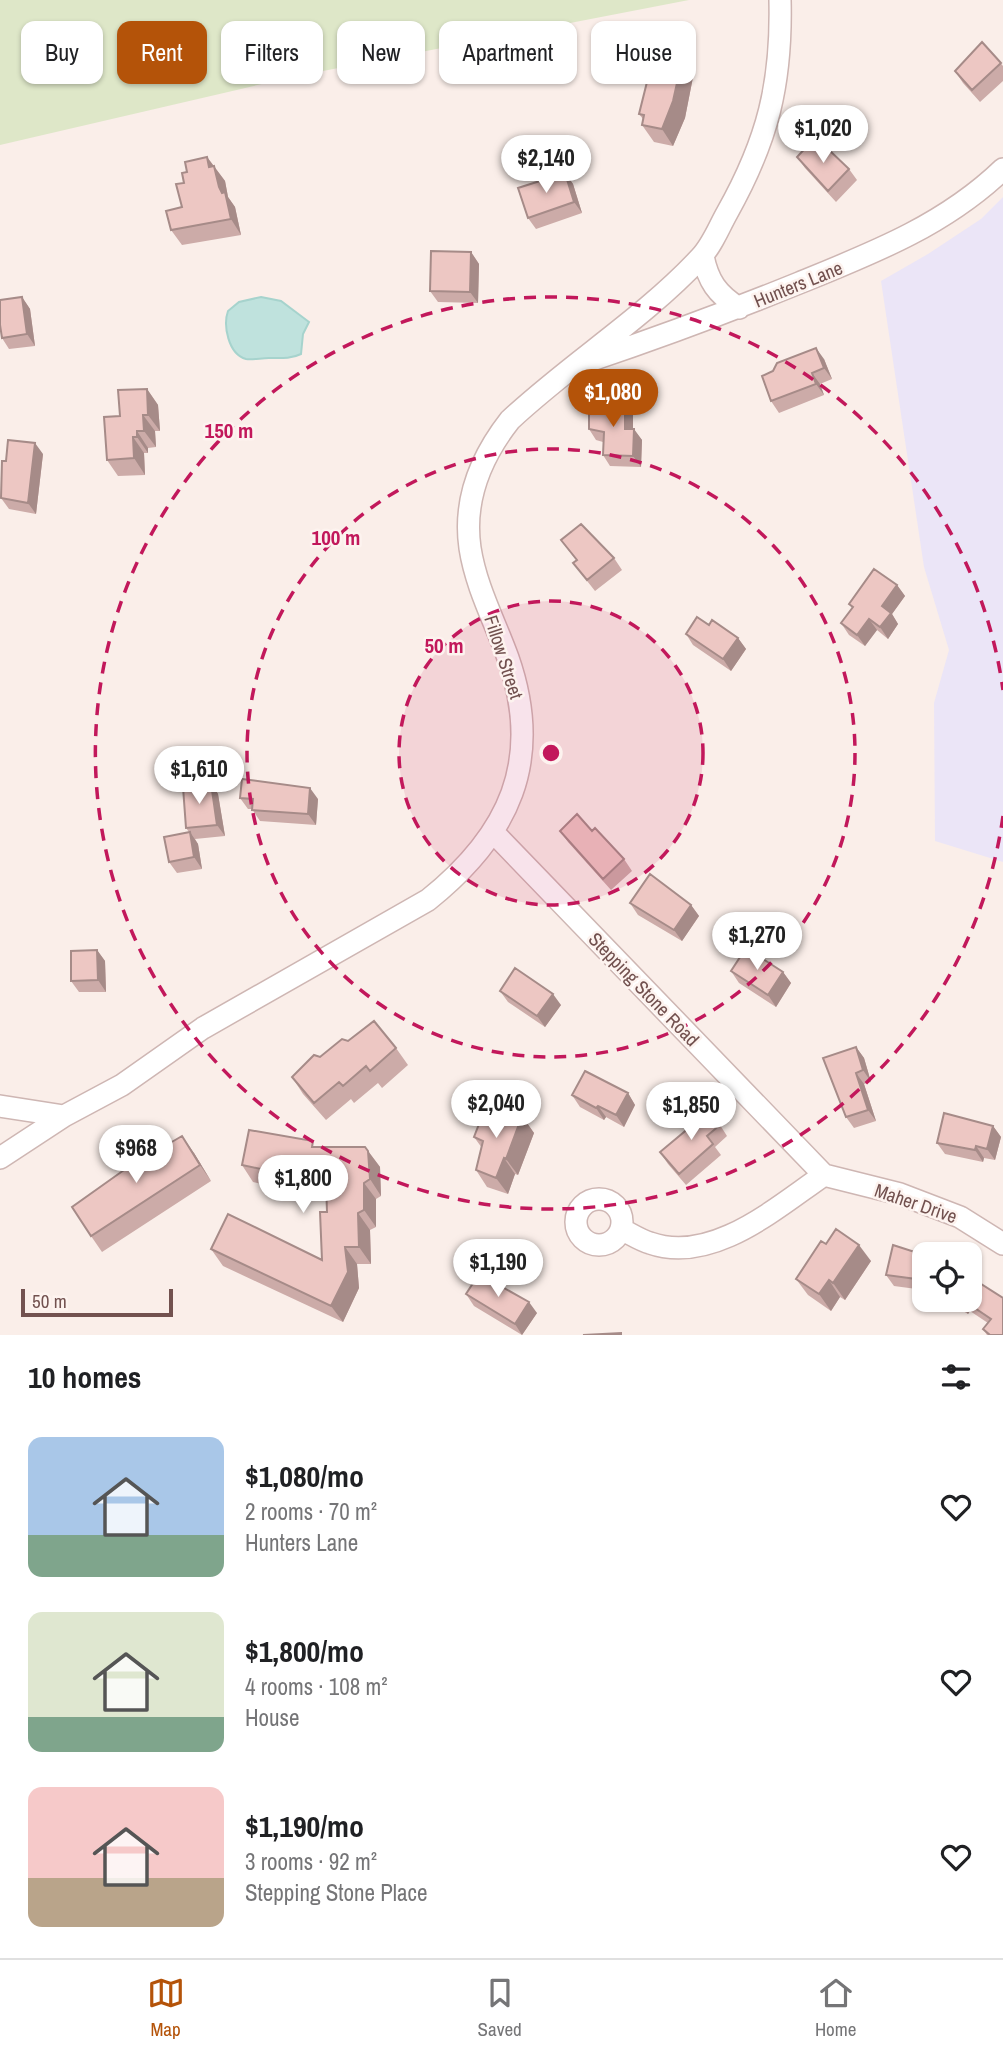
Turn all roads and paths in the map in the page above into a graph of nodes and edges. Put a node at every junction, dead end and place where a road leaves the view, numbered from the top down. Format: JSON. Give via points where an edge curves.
{"nodes":[{"id":1,"x":780,"y":0,"type":"edge"},
{"id":2,"x":1003,"y":169,"type":"edge"},
{"id":3,"x":703,"y":256,"type":"junction"},
{"id":4,"x":738,"y":307,"type":"junction"},
{"id":5,"x":576,"y":365,"type":"junction"},
{"id":6,"x":494,"y":833,"type":"junction"},
{"id":7,"x":0,"y":1106,"type":"edge"},
{"id":8,"x":64,"y":1116,"type":"junction"},
{"id":9,"x":0,"y":1158,"type":"edge"},
{"id":10,"x":824,"y":1175,"type":"junction"},
{"id":11,"x":621,"y":1229,"type":"dead end"},
{"id":12,"x":1003,"y":1244,"type":"edge"}],
"edges":[{"from":1,"to":3,"type":"street","name":"Fillow Street","via":[[779,76],[770,116],[746,180]]},
{"from":2,"to":4,"type":"street","name":"Hunters Lane","via":[[976,195],[924,228]]},
{"from":3,"to":4,"type":"street","via":[[707,275],[719,295]]},
{"from":3,"to":5,"type":"street","name":"Fillow Street"},
{"from":4,"to":5,"type":"street","name":"Hunters Lane"},
{"from":5,"to":6,"type":"street","name":"Fillow Street","via":[[527,404],[494,440],[471,502],[474,565],[514,677],[523,727],[517,780]]},
{"from":6,"to":8,"type":"street","name":"Fillow Street","via":[[456,877],[428,900],[203,1028],[122,1085]]},
{"from":6,"to":10,"type":"street","name":"Stepping Stone Road"},
{"from":7,"to":8,"type":"street"},
{"from":8,"to":9,"type":"street","name":"Fillow Street"},
{"from":10,"to":11,"type":"street","via":[[740,1233],[695,1247],[653,1244]]},
{"from":10,"to":12,"type":"street","name":"Maher Drive","via":[[900,1194],[948,1212]]}]}
